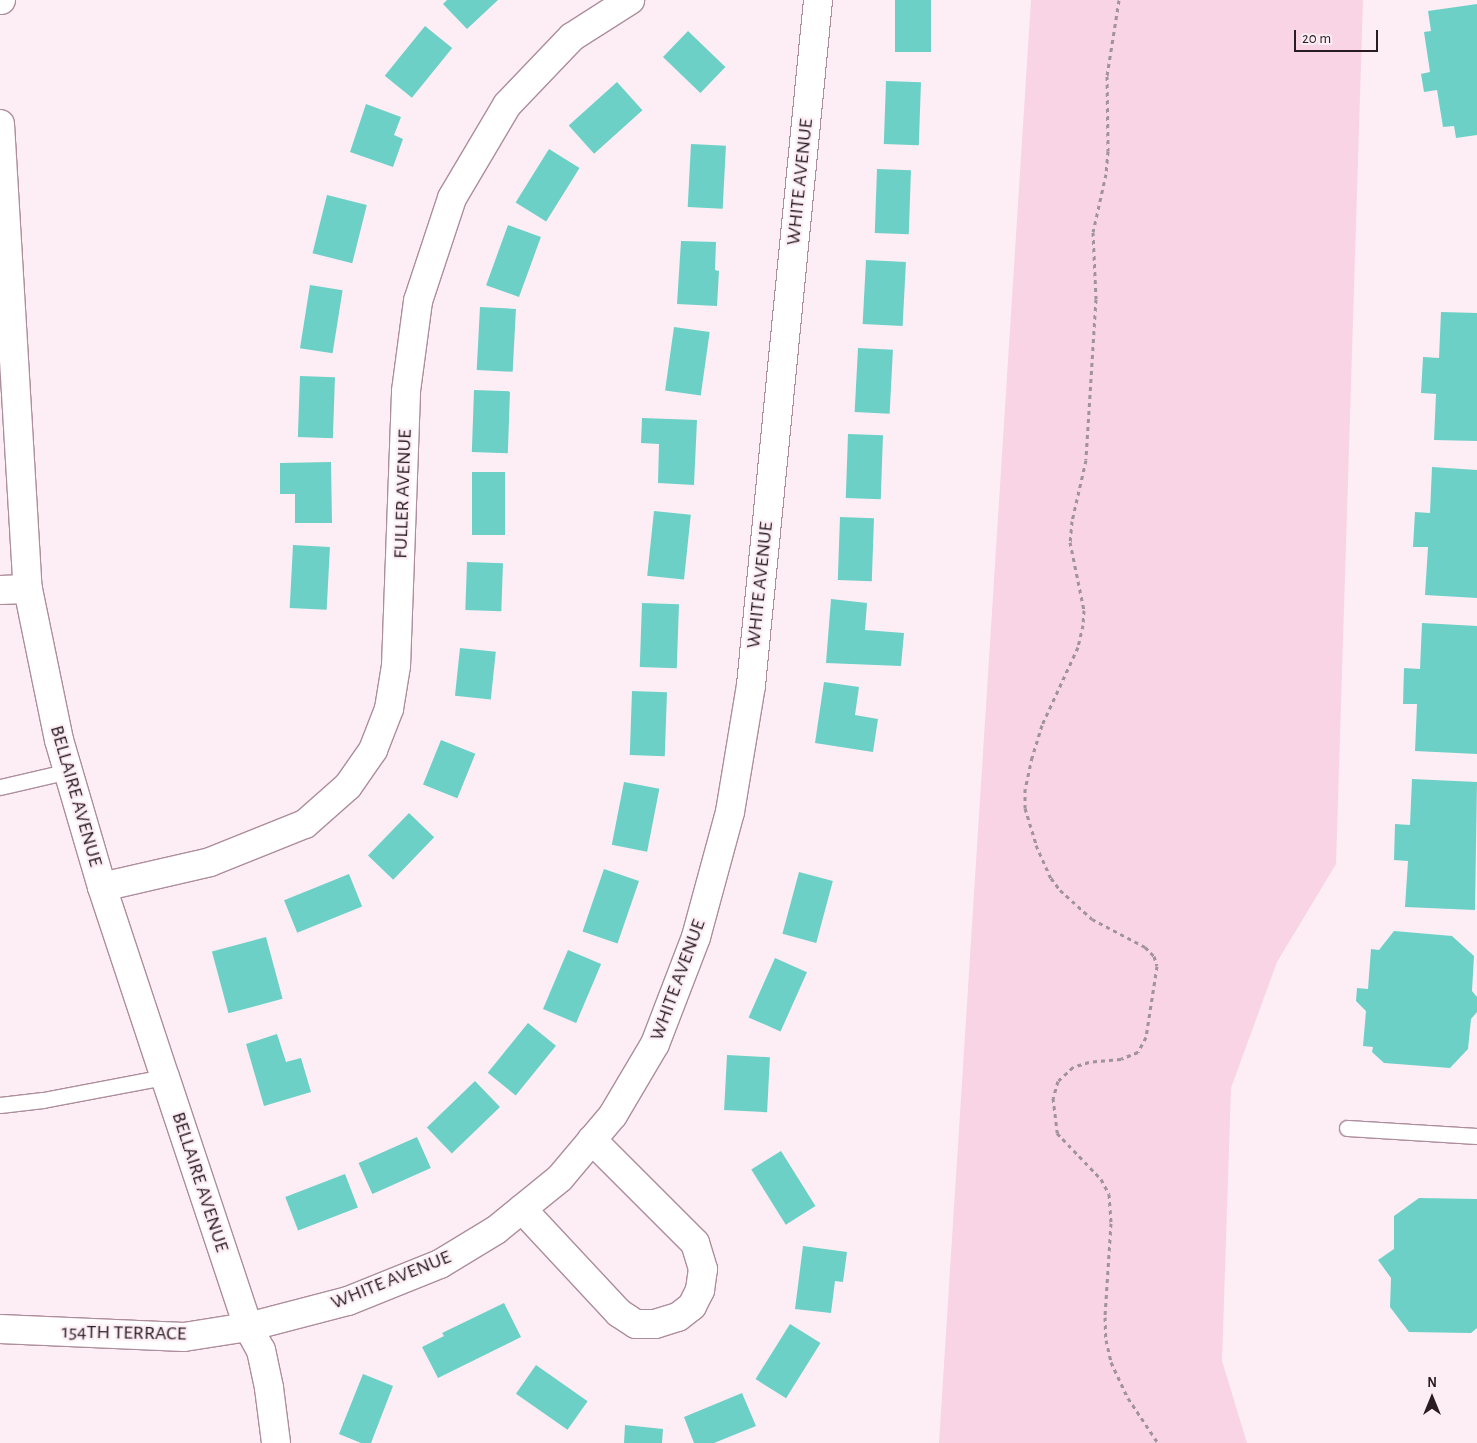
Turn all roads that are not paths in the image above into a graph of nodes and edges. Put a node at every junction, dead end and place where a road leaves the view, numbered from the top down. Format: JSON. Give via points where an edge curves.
{"nodes":[{"id":1,"x":630,"y":0,"type":"edge"},
{"id":2,"x":818,"y":0,"type":"edge"},
{"id":3,"x":0,"y":124,"type":"edge"},
{"id":4,"x":28,"y":589,"type":"junction"},
{"id":5,"x":0,"y":590,"type":"edge"},
{"id":6,"x":69,"y":771,"type":"junction"},
{"id":7,"x":0,"y":787,"type":"edge"},
{"id":8,"x":102,"y":887,"type":"junction"},
{"id":9,"x":165,"y":1077,"type":"junction"},
{"id":10,"x":0,"y":1104,"type":"edge"},
{"id":11,"x":1347,"y":1128,"type":"dead end"},
{"id":12,"x":1477,"y":1136,"type":"edge"},
{"id":13,"x":592,"y":1140,"type":"junction"},
{"id":14,"x":522,"y":1209,"type":"junction"},
{"id":15,"x":248,"y":1327,"type":"junction"},
{"id":16,"x":0,"y":1329,"type":"edge"},
{"id":17,"x":276,"y":1443,"type":"edge"}],
"edges":[{"from":1,"to":8,"type":"street","name":"FULLER AVENUE","via":[[572,37],[507,105],[452,198],[418,301],[406,391],[396,666],[389,709],[373,750],[348,786],[305,824],[210,862]]},
{"from":2,"to":13,"type":"street","name":"WHITE AVENUE","via":[[750,684],[730,812],[696,937],[655,1044],[613,1115]]},
{"from":3,"to":4,"type":"street","name":"BELLAIRE AVENUE"},
{"from":4,"to":5,"type":"street"},
{"from":4,"to":6,"type":"street","name":"BELLAIRE AVENUE","via":[[59,740]]},
{"from":6,"to":7,"type":"lane"},
{"from":6,"to":8,"type":"street","name":"BELLAIRE AVENUE"},
{"from":8,"to":9,"type":"street","name":"BELLAIRE AVENUE"},
{"from":9,"to":10,"type":"lane","via":[[43,1100]]},
{"from":9,"to":15,"type":"street","name":"BELLAIRE AVENUE"},
{"from":11,"to":12,"type":"lane"},
{"from":13,"to":14,"type":"street","name":"WHITE AVENUE","via":[[560,1178]]},
{"from":13,"to":14,"type":"street","via":[[695,1243],[703,1269],[700,1290],[692,1306],[678,1316],[655,1324],[636,1324],[619,1313]]},
{"from":14,"to":15,"type":"street","name":"WHITE AVENUE","via":[[496,1230],[440,1264],[348,1301]]},
{"from":15,"to":16,"type":"street","name":"154TH TERRACE","via":[[184,1337]]},
{"from":15,"to":17,"type":"street","name":"BELLAIRE AVENUE","via":[[261,1350]]}]}
